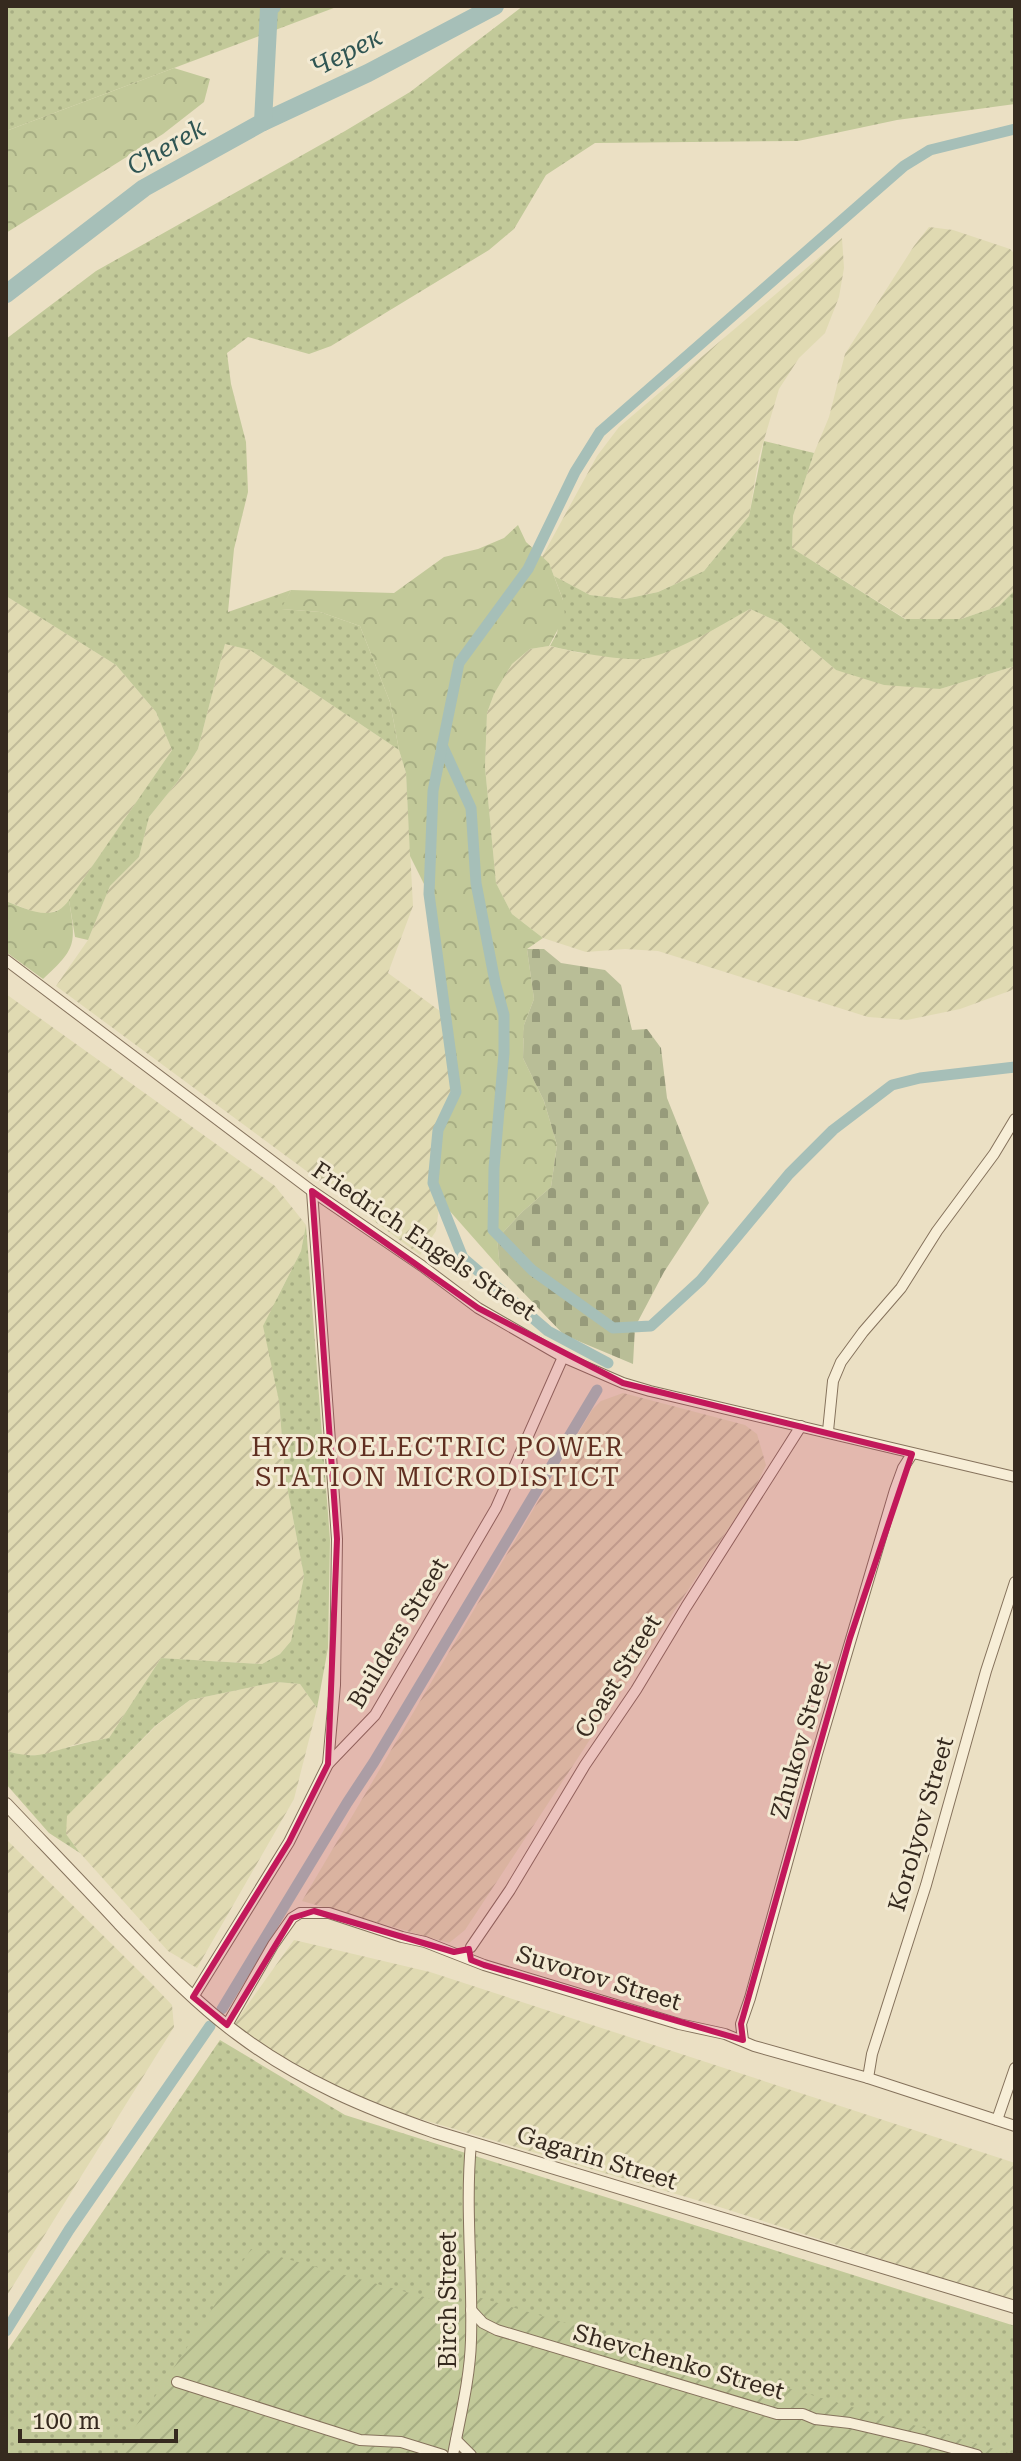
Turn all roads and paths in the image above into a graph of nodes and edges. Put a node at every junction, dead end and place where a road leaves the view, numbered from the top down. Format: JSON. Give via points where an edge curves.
{"nodes":[{"id":1,"x":6,"y":960,"type":"edge"},
{"id":2,"x":1015,"y":1119,"type":"edge"},
{"id":3,"x":312,"y":1191,"type":"junction"},
{"id":4,"x":563,"y":1357,"type":"junction"},
{"id":5,"x":801,"y":1426,"type":"junction"},
{"id":6,"x":828,"y":1431,"type":"junction"},
{"id":7,"x":912,"y":1454,"type":"junction"},
{"id":8,"x":1015,"y":1477,"type":"edge"},
{"id":9,"x":1015,"y":1582,"type":"edge"},
{"id":10,"x":328,"y":1764,"type":"junction"},
{"id":11,"x":6,"y":1804,"type":"edge"},
{"id":12,"x":471,"y":1947,"type":"junction"},
{"id":13,"x":454,"y":1952,"type":"junction"},
{"id":14,"x":471,"y":1960,"type":"junction"},
{"id":15,"x":193,"y":1997,"type":"junction"},
{"id":16,"x":227,"y":2025,"type":"junction"},
{"id":17,"x":743,"y":2040,"type":"junction"},
{"id":18,"x":1015,"y":2068,"type":"edge"},
{"id":19,"x":868,"y":2078,"type":"junction"},
{"id":20,"x":997,"y":2120,"type":"junction"},
{"id":21,"x":1015,"y":2126,"type":"edge"},
{"id":22,"x":471,"y":2143,"type":"junction"},
{"id":23,"x":1015,"y":2307,"type":"edge"},
{"id":24,"x":471,"y":2310,"type":"junction"},
{"id":25,"x":177,"y":2382,"type":"dead end"},
{"id":26,"x":456,"y":2440,"type":"junction"},
{"id":27,"x":443,"y":2455,"type":"edge"},
{"id":28,"x":453,"y":2455,"type":"edge"},
{"id":29,"x":471,"y":2455,"type":"edge"},
{"id":30,"x":977,"y":2455,"type":"edge"}],
"edges":[{"from":1,"to":3,"type":"street","name":"Friedrich Engels Street"},
{"from":2,"to":6,"type":"street","via":[[901,1288],[841,1362],[833,1381]]},
{"from":3,"to":4,"type":"street","name":"Friedrich Engels Street","via":[[478,1308]]},
{"from":3,"to":10,"type":"street","via":[[337,1539]]},
{"from":4,"to":5,"type":"street","name":"Friedrich Engels Street","via":[[650,1391]]},
{"from":4,"to":10,"type":"street","name":"Builders Street","via":[[496,1508],[375,1715]]},
{"from":5,"to":6,"type":"street","name":"Friedrich Engels Street"},
{"from":5,"to":12,"type":"street","name":"Coast Street"},
{"from":6,"to":7,"type":"street","name":"Friedrich Engels Street"},
{"from":7,"to":8,"type":"street","name":"Friedrich Engels Street"},
{"from":7,"to":17,"type":"street","name":"Zhukov Street","via":[[895,1490],[850,1638],[741,2024]]},
{"from":9,"to":19,"type":"street","name":"Korolyov Street"},
{"from":10,"to":15,"type":"street","name":"Builders Street","via":[[289,1842]]},
{"from":11,"to":15,"type":"street","name":"Gagarin Street"},
{"from":12,"to":13,"type":"street"},
{"from":12,"to":14,"type":"street"},
{"from":13,"to":14,"type":"street","name":"Suvorov Street"},
{"from":13,"to":16,"type":"street","name":"Suvorov Street","via":[[329,1913],[300,1913],[273,1945]]},
{"from":14,"to":17,"type":"street","name":"Suvorov Street"},
{"from":15,"to":16,"type":"street","name":"Gagarin Street"},
{"from":16,"to":22,"type":"street","name":"Gagarin Street","via":[[330,2091]]},
{"from":17,"to":19,"type":"street","name":"Suvorov Street"},
{"from":18,"to":20,"type":"street"},
{"from":19,"to":20,"type":"street","name":"Suvorov Street"},
{"from":20,"to":21,"type":"street","name":"Suvorov Street"},
{"from":22,"to":23,"type":"street","name":"Gagarin Street"},
{"from":22,"to":24,"type":"street","name":"Birch Street"},
{"from":24,"to":26,"type":"street","name":"Birch Street","via":[[468,2380]]},
{"from":24,"to":30,"type":"street","name":"Shevchenko Street","via":[[497,2330],[777,2414],[850,2423]]},
{"from":25,"to":27,"type":"street","via":[[360,2440],[401,2442]]},
{"from":26,"to":28,"type":"street","name":"Birch Street"},
{"from":26,"to":29,"type":"street"}]}
